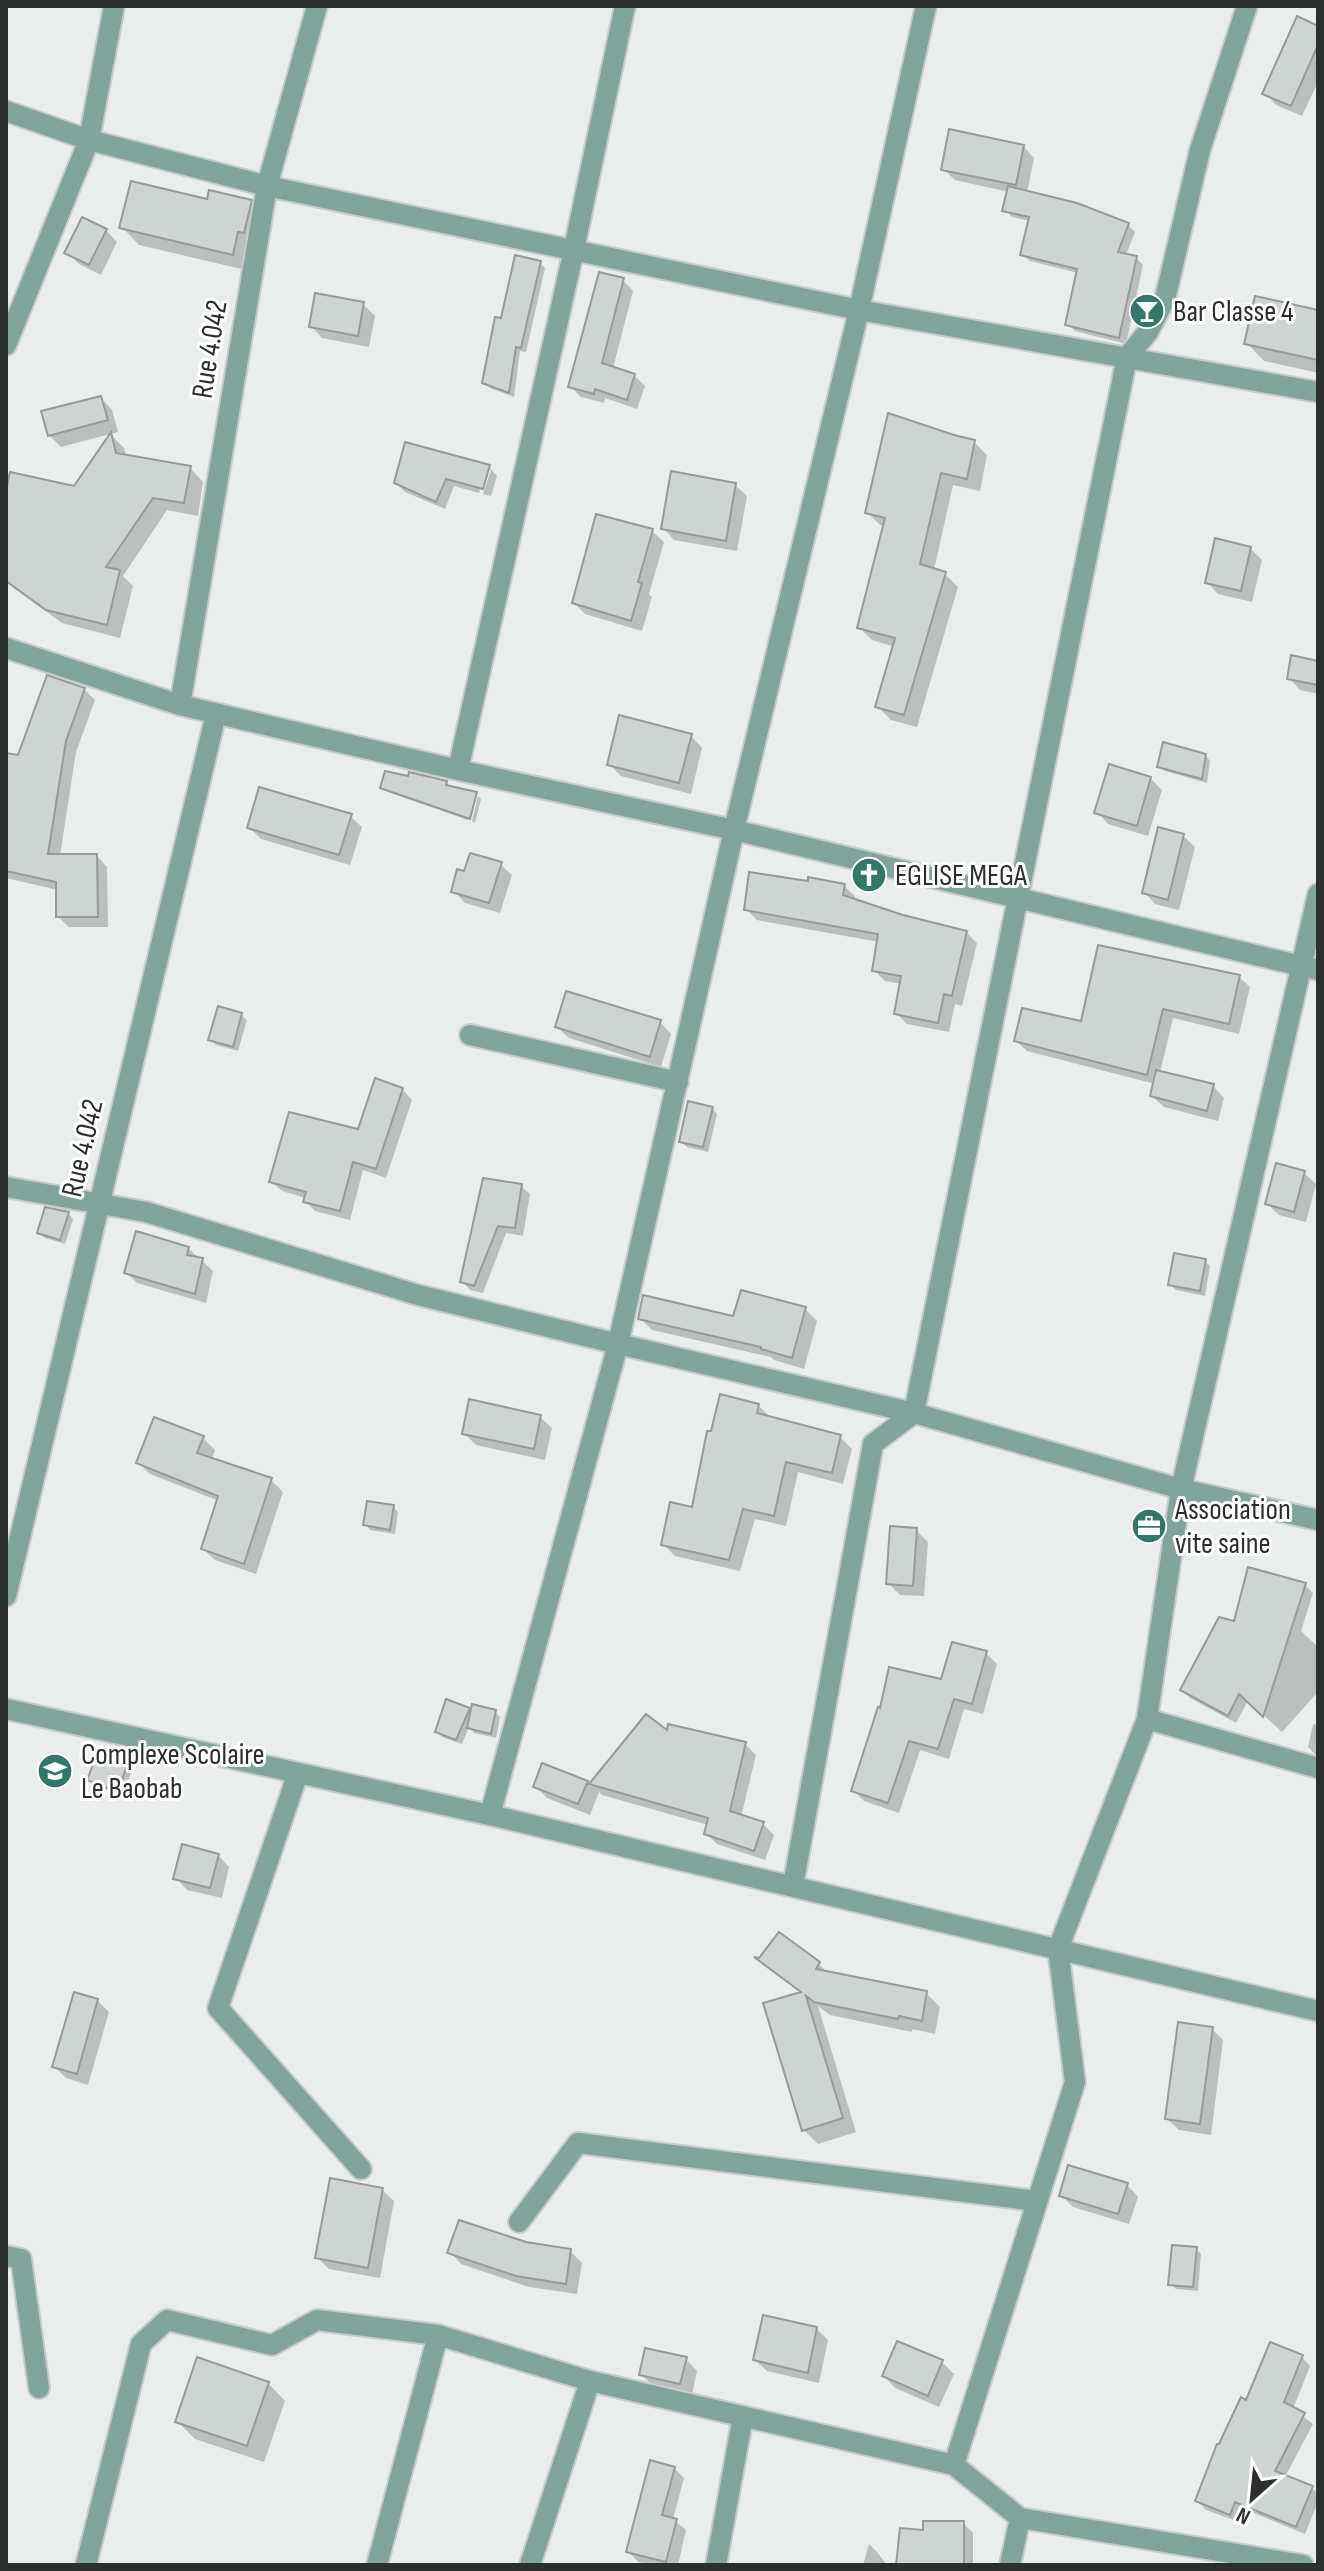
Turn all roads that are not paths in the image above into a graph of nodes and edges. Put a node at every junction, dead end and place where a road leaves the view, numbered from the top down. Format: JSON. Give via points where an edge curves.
{"nodes":[{"id":1,"x":114,"y":6,"type":"edge"},
{"id":2,"x":317,"y":6,"type":"edge"},
{"id":3,"x":625,"y":6,"type":"edge"},
{"id":4,"x":926,"y":6,"type":"edge"},
{"id":5,"x":1247,"y":6,"type":"edge"},
{"id":6,"x":6,"y":111,"type":"edge"},
{"id":7,"x":89,"y":140,"type":"junction"},
{"id":8,"x":267,"y":186,"type":"junction"},
{"id":9,"x":574,"y":249,"type":"junction"},
{"id":10,"x":859,"y":310,"type":"junction"},
{"id":11,"x":6,"y":345,"type":"edge"},
{"id":12,"x":1127,"y":357,"type":"junction"},
{"id":13,"x":1318,"y":392,"type":"edge"},
{"id":14,"x":6,"y":648,"type":"edge"},
{"id":15,"x":180,"y":705,"type":"junction"},
{"id":16,"x":216,"y":714,"type":"junction"},
{"id":17,"x":458,"y":770,"type":"junction"},
{"id":18,"x":734,"y":830,"type":"junction"},
{"id":19,"x":1318,"y":894,"type":"edge"},
{"id":20,"x":1018,"y":899,"type":"junction"},
{"id":21,"x":1310,"y":968,"type":"edge"},
{"id":22,"x":470,"y":1035,"type":"dead end"},
{"id":23,"x":678,"y":1082,"type":"junction"},
{"id":24,"x":6,"y":1187,"type":"edge"},
{"id":25,"x":100,"y":1203,"type":"junction"},
{"id":26,"x":618,"y":1344,"type":"junction"},
{"id":27,"x":914,"y":1413,"type":"junction"},
{"id":28,"x":1181,"y":1489,"type":"junction"},
{"id":29,"x":1318,"y":1520,"type":"edge"},
{"id":30,"x":6,"y":1596,"type":"edge"},
{"id":31,"x":6,"y":1709,"type":"edge"},
{"id":32,"x":1147,"y":1719,"type":"junction"},
{"id":33,"x":1318,"y":1768,"type":"edge"},
{"id":34,"x":298,"y":1773,"type":"junction"},
{"id":35,"x":490,"y":1815,"type":"junction"},
{"id":36,"x":793,"y":1886,"type":"junction"},
{"id":37,"x":1058,"y":1949,"type":"junction"},
{"id":38,"x":1318,"y":2011,"type":"edge"},
{"id":39,"x":361,"y":2169,"type":"dead end"},
{"id":40,"x":1037,"y":2201,"type":"junction"},
{"id":41,"x":519,"y":2222,"type":"dead end"},
{"id":42,"x":6,"y":2256,"type":"edge"},
{"id":43,"x":438,"y":2335,"type":"junction"},
{"id":44,"x":590,"y":2381,"type":"junction"},
{"id":45,"x":39,"y":2388,"type":"dead end"},
{"id":46,"x":743,"y":2416,"type":"junction"},
{"id":47,"x":954,"y":2465,"type":"junction"},
{"id":48,"x":1020,"y":2518,"type":"junction"},
{"id":49,"x":86,"y":2565,"type":"edge"},
{"id":50,"x":377,"y":2565,"type":"edge"},
{"id":51,"x":530,"y":2565,"type":"edge"},
{"id":52,"x":716,"y":2565,"type":"edge"},
{"id":53,"x":1010,"y":2565,"type":"edge"},
{"id":54,"x":1303,"y":2565,"type":"edge"}],
"edges":[{"from":1,"to":7,"type":"street"},
{"from":2,"to":8,"type":"street","name":"Rue 4.042"},
{"from":3,"to":9,"type":"street"},
{"from":4,"to":10,"type":"street"},
{"from":5,"to":12,"type":"street","via":[[1200,150],[1165,299]]},
{"from":6,"to":7,"type":"street"},
{"from":7,"to":8,"type":"street"},
{"from":7,"to":11,"type":"street"},
{"from":8,"to":9,"type":"street"},
{"from":8,"to":15,"type":"street","name":"Rue 4.042"},
{"from":9,"to":10,"type":"street"},
{"from":9,"to":17,"type":"street"},
{"from":10,"to":12,"type":"street"},
{"from":10,"to":18,"type":"street"},
{"from":12,"to":13,"type":"street"},
{"from":12,"to":20,"type":"street"},
{"from":14,"to":15,"type":"street"},
{"from":15,"to":16,"type":"street"},
{"from":16,"to":17,"type":"street"},
{"from":16,"to":25,"type":"street","name":"Rue 4.042"},
{"from":17,"to":18,"type":"street"},
{"from":18,"to":20,"type":"street"},
{"from":18,"to":23,"type":"street"},
{"from":19,"to":21,"type":"street"},
{"from":20,"to":21,"type":"street"},
{"from":20,"to":27,"type":"street"},
{"from":21,"to":28,"type":"street"},
{"from":22,"to":23,"type":"street"},
{"from":23,"to":26,"type":"street"},
{"from":24,"to":25,"type":"street"},
{"from":25,"to":26,"type":"street","via":[[146,1212],[418,1295]]},
{"from":25,"to":30,"type":"street","name":"Rue 4.042"},
{"from":26,"to":27,"type":"street"},
{"from":26,"to":35,"type":"street"},
{"from":27,"to":28,"type":"street"},
{"from":27,"to":36,"type":"street","via":[[873,1444]]},
{"from":28,"to":29,"type":"street"},
{"from":28,"to":32,"type":"street"},
{"from":31,"to":34,"type":"street"},
{"from":32,"to":33,"type":"street"},
{"from":32,"to":37,"type":"street"},
{"from":34,"to":35,"type":"street"},
{"from":34,"to":39,"type":"street","via":[[218,2008]]},
{"from":35,"to":36,"type":"street"},
{"from":36,"to":37,"type":"street"},
{"from":37,"to":38,"type":"street"},
{"from":37,"to":40,"type":"street","via":[[1075,2082]]},
{"from":40,"to":41,"type":"street","via":[[578,2143]]},
{"from":40,"to":47,"type":"street"},
{"from":42,"to":45,"type":"street","via":[[21,2259]]},
{"from":43,"to":44,"type":"street"},
{"from":43,"to":49,"type":"street","via":[[317,2320],[272,2345],[167,2320],[141,2344]]},
{"from":43,"to":50,"type":"street"},
{"from":44,"to":46,"type":"street"},
{"from":44,"to":51,"type":"street"},
{"from":46,"to":47,"type":"street"},
{"from":46,"to":52,"type":"street"},
{"from":47,"to":48,"type":"street"},
{"from":48,"to":53,"type":"street"},
{"from":48,"to":54,"type":"street"}]}
